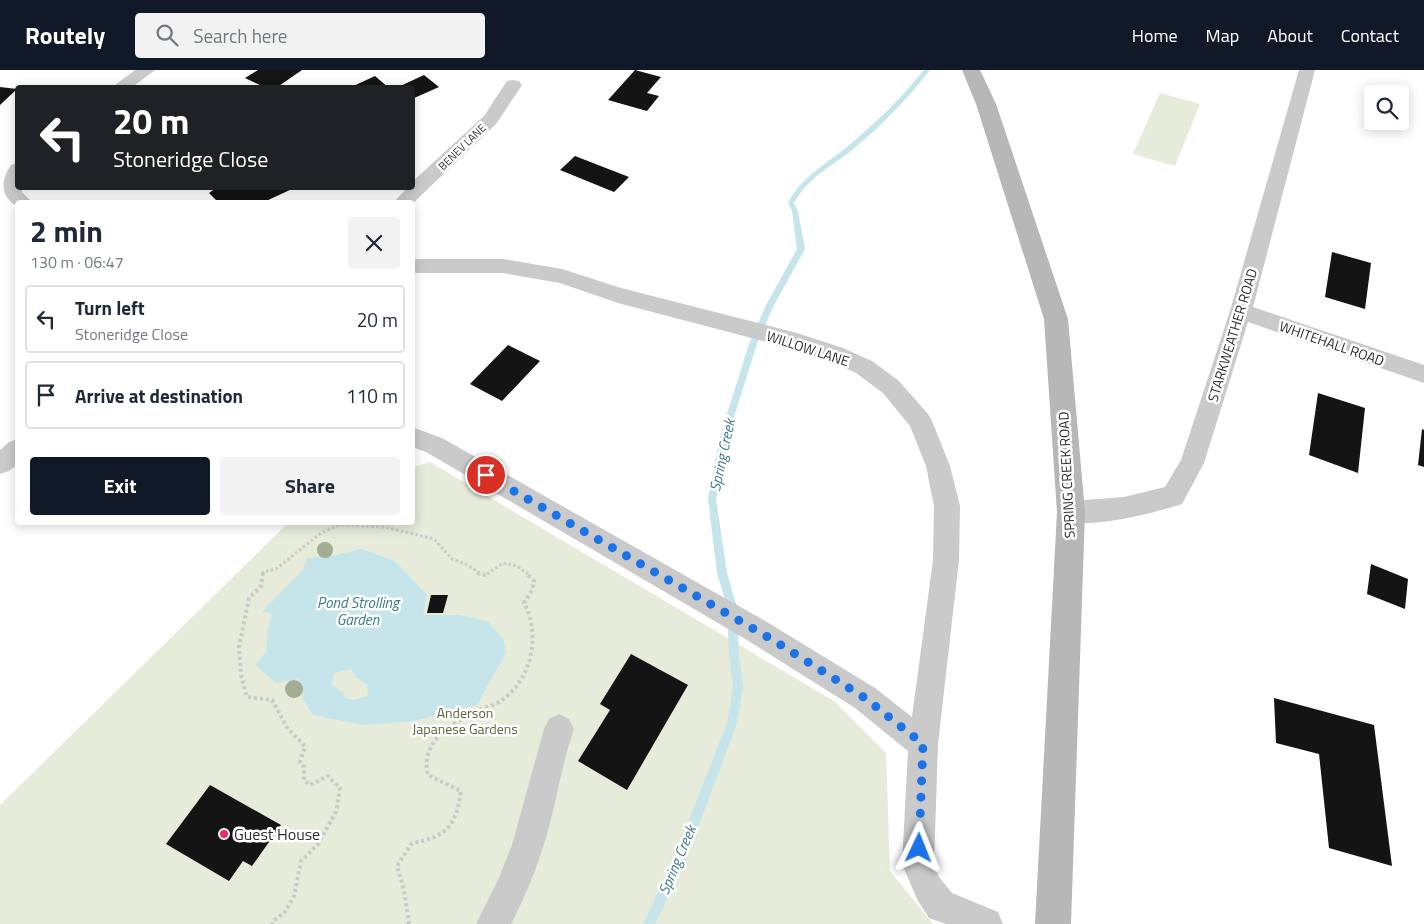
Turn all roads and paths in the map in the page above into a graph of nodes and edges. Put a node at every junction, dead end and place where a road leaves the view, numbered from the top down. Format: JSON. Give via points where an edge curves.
{"nodes":[{"id":1,"x":147,"y":70,"type":"edge"},
{"id":2,"x":971,"y":70,"type":"edge"},
{"id":3,"x":1307,"y":70,"type":"edge"},
{"id":4,"x":513,"y":84,"type":"dead end"},
{"id":5,"x":124,"y":85,"type":"edge"},
{"id":6,"x":14,"y":173,"type":"edge"},
{"id":7,"x":20,"y":200,"type":"edge"},
{"id":8,"x":405,"y":200,"type":"edge"},
{"id":9,"x":415,"y":266,"type":"edge"},
{"id":10,"x":1241,"y":311,"type":"junction"},
{"id":11,"x":1424,"y":374,"type":"edge"},
{"id":12,"x":415,"y":438,"type":"edge"},
{"id":13,"x":15,"y":452,"type":"edge"},
{"id":14,"x":0,"y":464,"type":"edge"},
{"id":15,"x":1071,"y":512,"type":"junction"},
{"id":16,"x":559,"y":729,"type":"dead end"},
{"id":17,"x":923,"y":744,"type":"junction"},
{"id":18,"x":272,"y":924,"type":"edge"},
{"id":19,"x":409,"y":924,"type":"edge"},
{"id":20,"x":494,"y":924,"type":"edge"},
{"id":21,"x":986,"y":924,"type":"edge"},
{"id":22,"x":1053,"y":924,"type":"edge"}],
"edges":[{"from":1,"to":5,"type":"street"},
{"from":2,"to":15,"type":"main road","name":"SPRING CREEK ROAD","via":[[986,104],[1056,319]]},
{"from":3,"to":10,"type":"street","name":"STARKWEATHER ROAD"},
{"from":4,"to":8,"type":"street","name":"BENEV LANE","via":[[490,120]]},
{"from":6,"to":7,"type":"street","via":[[12,194]]},
{"from":9,"to":17,"type":"street","name":"WILLOW LANE","via":[[503,266],[562,276],[618,295],[835,354],[864,367],[891,387],[920,421],[938,466],[947,506],[946,560]]},
{"from":10,"to":11,"type":"street","name":"WHITEHALL ROAD"},
{"from":10,"to":15,"type":"street","name":"STARKWEATHER ROAD","via":[[1192,463],[1173,496],[1124,508]]},
{"from":12,"to":17,"type":"street","via":[[434,445],[757,631],[865,698]]},
{"from":13,"to":14,"type":"street"},
{"from":15,"to":22,"type":"main road","name":"SPRING CREEK ROAD"},
{"from":16,"to":20,"type":"street","via":[[531,834]]},
{"from":17,"to":21,"type":"street","name":"WILLOW LANE","via":[[918,864],[928,888],[941,906]]},
{"from":18,"to":19,"type":"path","via":[[285,912],[294,896],[301,861],[318,844],[336,812],[340,788],[328,776],[310,785],[304,780],[304,767],[300,762],[305,746],[288,730],[272,700],[247,697],[239,647],[250,598],[261,586],[263,572],[276,569],[321,533],[339,525],[385,527],[434,539],[452,559],[478,573],[485,574],[502,563],[517,565],[534,581],[524,603],[534,626],[533,646],[520,681],[503,700],[465,718],[431,743],[425,764],[428,775],[462,791],[459,813],[445,832],[430,840],[412,843],[397,866]]}]}
